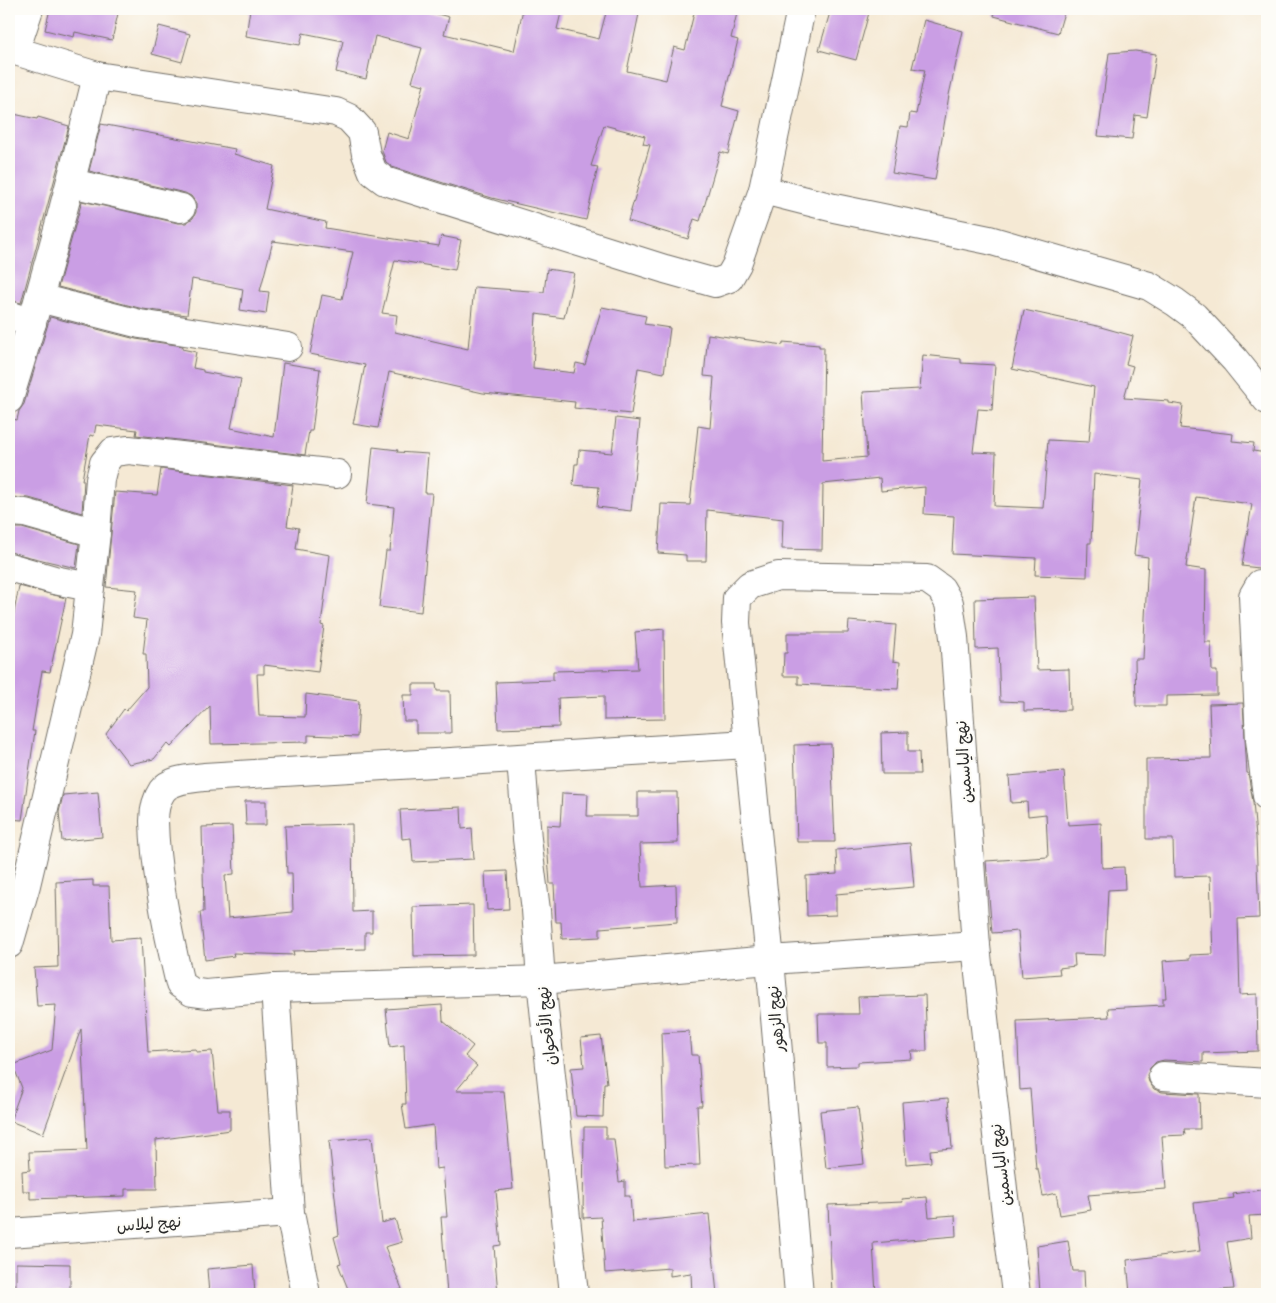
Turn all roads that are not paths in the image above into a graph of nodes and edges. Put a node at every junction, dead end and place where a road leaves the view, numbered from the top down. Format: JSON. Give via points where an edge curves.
{"nodes":[{"id":1,"x":29,"y":9,"type":"edge"},
{"id":2,"x":801,"y":9,"type":"edge"},
{"id":3,"x":12,"y":50,"type":"edge"},
{"id":4,"x":97,"y":76,"type":"junction"},
{"id":5,"x":71,"y":183,"type":"junction"},
{"id":6,"x":763,"y":190,"type":"junction"},
{"id":7,"x":181,"y":208,"type":"dead end"},
{"id":8,"x":27,"y":312,"type":"edge"},
{"id":9,"x":288,"y":347,"type":"dead end"},
{"id":10,"x":9,"y":399,"type":"edge"},
{"id":11,"x":1267,"y":400,"type":"edge"},
{"id":12,"x":337,"y":474,"type":"dead end"},
{"id":13,"x":9,"y":512,"type":"edge"},
{"id":14,"x":96,"y":533,"type":"junction"},
{"id":15,"x":9,"y":566,"type":"edge"},
{"id":16,"x":1267,"y":585,"type":"edge"},
{"id":17,"x":90,"y":587,"type":"junction"},
{"id":18,"x":748,"y":744,"type":"junction"},
{"id":19,"x":521,"y":758,"type":"junction"},
{"id":20,"x":1267,"y":796,"type":"edge"},
{"id":21,"x":17,"y":884,"type":"edge"},
{"id":22,"x":9,"y":944,"type":"edge"},
{"id":23,"x":976,"y":946,"type":"junction"},
{"id":24,"x":770,"y":960,"type":"junction"},
{"id":25,"x":541,"y":980,"type":"junction"},
{"id":26,"x":275,"y":988,"type":"junction"},
{"id":27,"x":1163,"y":1076,"type":"dead end"},
{"id":28,"x":1267,"y":1083,"type":"edge"},
{"id":29,"x":290,"y":1213,"type":"junction"},
{"id":30,"x":9,"y":1233,"type":"edge"},
{"id":31,"x":306,"y":1294,"type":"edge"},
{"id":32,"x":574,"y":1294,"type":"edge"},
{"id":33,"x":799,"y":1294,"type":"edge"},
{"id":34,"x":1016,"y":1294,"type":"edge"}],
"edges":[{"from":1,"to":3,"type":"street"},
{"from":2,"to":6,"type":"street"},
{"from":3,"to":4,"type":"street"},
{"from":4,"to":5,"type":"street"},
{"from":4,"to":6,"type":"street","via":[[336,112],[349,118],[362,132],[373,172],[385,182],[716,282],[729,278],[737,264]]},
{"from":5,"to":7,"type":"street"},
{"from":5,"to":8,"type":"street"},
{"from":6,"to":11,"type":"street","via":[[989,240],[1148,286],[1194,316]]},
{"from":8,"to":9,"type":"street","via":[[140,324]]},
{"from":8,"to":10,"type":"street"},
{"from":12,"to":14,"type":"street","via":[[129,450],[113,452],[104,462],[100,479]]},
{"from":13,"to":14,"type":"street","via":[[26,513]]},
{"from":14,"to":17,"type":"street"},
{"from":15,"to":17,"type":"street"},
{"from":16,"to":20,"type":"street","via":[[1260,584],[1253,596],[1260,740]]},
{"from":17,"to":21,"type":"street","via":[[85,635]]},
{"from":18,"to":19,"type":"street"},
{"from":18,"to":23,"type":"street","name":"نهج الياسمين","via":[[736,623],[738,598],[750,585],[788,576],[927,579],[941,589],[949,603],[954,637]]},
{"from":18,"to":24,"type":"street","name":"نهج الزهور"},
{"from":19,"to":25,"type":"street","name":"نهج الأقحوان"},
{"from":19,"to":26,"type":"street","via":[[204,777],[178,780],[163,789],[156,800],[154,819],[159,873],[180,984],[192,992],[206,994]]},
{"from":21,"to":22,"type":"street"},
{"from":23,"to":24,"type":"street"},
{"from":23,"to":34,"type":"street","name":"نهج الياسمين"},
{"from":24,"to":25,"type":"street"},
{"from":24,"to":33,"type":"street","name":"نهج الزهور"},
{"from":25,"to":26,"type":"street"},
{"from":25,"to":32,"type":"street","name":"نهج الأقحوان"},
{"from":26,"to":29,"type":"street"},
{"from":27,"to":28,"type":"street"},
{"from":29,"to":30,"type":"street","name":"نهج ليلاس"},
{"from":29,"to":31,"type":"street"}]}
